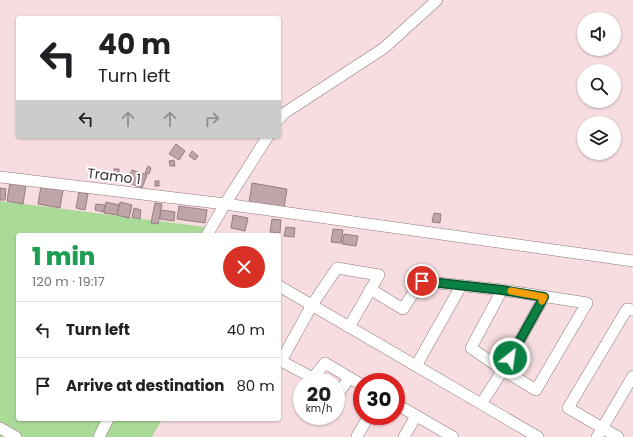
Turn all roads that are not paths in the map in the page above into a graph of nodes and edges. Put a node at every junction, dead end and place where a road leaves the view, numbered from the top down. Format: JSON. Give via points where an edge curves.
{"nodes":[{"id":1,"x":437,"y":0,"type":"edge"},
{"id":2,"x":281,"y":116,"type":"edge"},
{"id":3,"x":267,"y":138,"type":"edge"},
{"id":4,"x":0,"y":177,"type":"edge"},
{"id":5,"x":225,"y":204,"type":"junction"},
{"id":6,"x":208,"y":233,"type":"edge"},
{"id":7,"x":633,"y":261,"type":"edge"},
{"id":8,"x":461,"y":286,"type":"junction"},
{"id":9,"x":281,"y":287,"type":"edge"},
{"id":10,"x":370,"y":289,"type":"junction"},
{"id":11,"x":502,"y":290,"type":"junction"},
{"id":12,"x":544,"y":297,"type":"junction"},
{"id":13,"x":312,"y":305,"type":"junction"},
{"id":14,"x":633,"y":310,"type":"edge"},
{"id":15,"x":349,"y":326,"type":"junction"},
{"id":16,"x":416,"y":366,"type":"junction"},
{"id":17,"x":503,"y":370,"type":"junction"},
{"id":18,"x":301,"y":373,"type":"edge"},
{"id":19,"x":318,"y":373,"type":"edge"},
{"id":20,"x":342,"y":373,"type":"edge"},
{"id":21,"x":345,"y":375,"type":"edge"},
{"id":22,"x":633,"y":376,"type":"edge"},
{"id":23,"x":350,"y":378,"type":"junction"},
{"id":24,"x":353,"y":380,"type":"edge"},
{"id":25,"x":345,"y":385,"type":"edge"},
{"id":26,"x":481,"y":404,"type":"junction"},
{"id":27,"x":405,"y":409,"type":"edge"},
{"id":28,"x":416,"y":416,"type":"junction"},
{"id":29,"x":107,"y":421,"type":"edge"},
{"id":30,"x":364,"y":425,"type":"edge"},
{"id":31,"x":0,"y":428,"type":"edge"},
{"id":32,"x":599,"y":432,"type":"edge"},
{"id":33,"x":357,"y":436,"type":"edge"},
{"id":34,"x":450,"y":436,"type":"edge"},
{"id":35,"x":534,"y":436,"type":"edge"},
{"id":36,"x":16,"y":437,"type":"edge"},
{"id":37,"x":99,"y":437,"type":"edge"},
{"id":38,"x":404,"y":437,"type":"edge"},
{"id":39,"x":618,"y":437,"type":"edge"}],
"edges":[{"from":1,"to":2,"type":"street","via":[[384,48]]},
{"from":3,"to":5,"type":"street"},
{"from":4,"to":5,"type":"street","name":"Tramo 1"},
{"from":5,"to":6,"type":"street"},
{"from":5,"to":7,"type":"street","name":"Tramo 1"},
{"from":8,"to":10,"type":"street","via":[[422,281],[403,309]]},
{"from":8,"to":11,"type":"street"},
{"from":8,"to":16,"type":"street"},
{"from":9,"to":13,"type":"street"},
{"from":10,"to":13,"type":"street","via":[[379,275],[337,268]]},
{"from":10,"to":15,"type":"street"},
{"from":11,"to":12,"type":"street"},
{"from":11,"to":17,"type":"street","via":[[471,348]]},
{"from":12,"to":17,"type":"street"},
{"from":12,"to":17,"type":"street","via":[[587,302],[536,390]]},
{"from":13,"to":15,"type":"street"},
{"from":13,"to":18,"type":"street","via":[[281,361]]},
{"from":14,"to":32,"type":"street","via":[[627,309],[568,408]]},
{"from":15,"to":16,"type":"street"},
{"from":16,"to":26,"type":"street"},
{"from":17,"to":26,"type":"street"},
{"from":19,"to":20,"type":"street","via":[[325,363]]},
{"from":21,"to":23,"type":"street"},
{"from":22,"to":32,"type":"street"},
{"from":23,"to":24,"type":"street"},
{"from":23,"to":25,"type":"street"},
{"from":26,"to":35,"type":"street"},
{"from":27,"to":28,"type":"street"},
{"from":28,"to":34,"type":"street"},
{"from":28,"to":38,"type":"street"},
{"from":29,"to":37,"type":"street"},
{"from":30,"to":33,"type":"street"},
{"from":31,"to":36,"type":"street"},
{"from":32,"to":39,"type":"street"}]}
